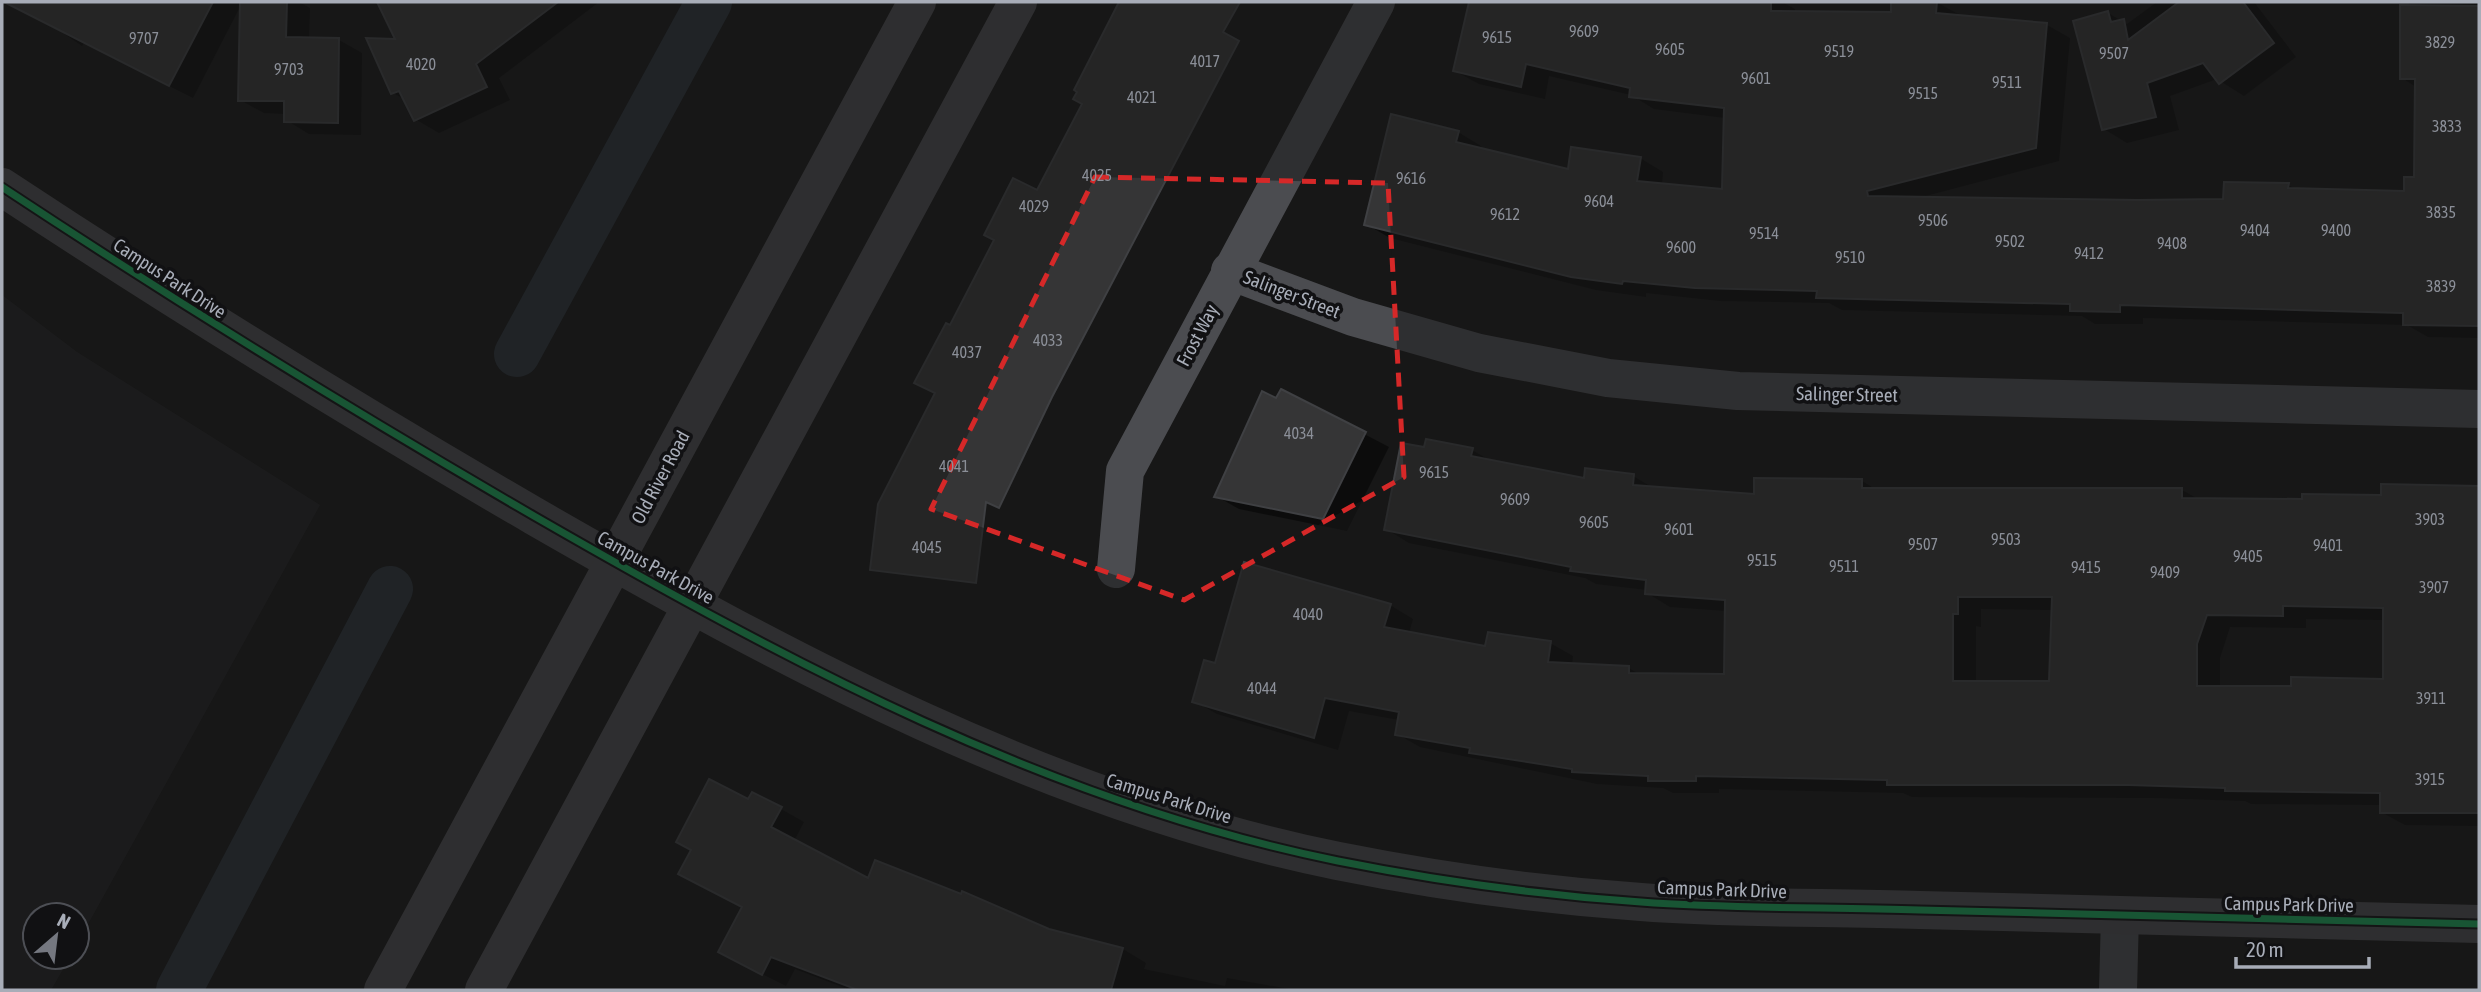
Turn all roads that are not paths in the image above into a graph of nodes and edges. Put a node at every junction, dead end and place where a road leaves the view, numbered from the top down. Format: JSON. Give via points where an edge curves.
{"nodes":[{"id":1,"x":916,"y":2,"type":"edge"},
{"id":2,"x":1018,"y":2,"type":"edge"},
{"id":3,"x":1376,"y":2,"type":"edge"},
{"id":4,"x":2,"y":187,"type":"edge"},
{"id":5,"x":1230,"y":271,"type":"junction"},
{"id":6,"x":2479,"y":409,"type":"edge"},
{"id":7,"x":614,"y":562,"type":"junction"},
{"id":8,"x":1115,"y":569,"type":"dead end"},
{"id":9,"x":692,"y":605,"type":"junction"},
{"id":10,"x":2120,"y":916,"type":"junction"},
{"id":11,"x":2479,"y":924,"type":"edge"},
{"id":12,"x":383,"y":990,"type":"edge"},
{"id":13,"x":484,"y":990,"type":"edge"},
{"id":14,"x":2118,"y":990,"type":"edge"}],
"edges":[{"from":1,"to":7,"type":"street","name":"Old River Road"},
{"from":2,"to":9,"type":"street"},
{"from":3,"to":5,"type":"street","name":"Frost Way"},
{"from":4,"to":7,"type":"street","name":"Campus Park Drive","via":[[201,318]]},
{"from":5,"to":6,"type":"street","name":"Salinger Street","via":[[1365,321],[1479,353],[1608,377],[1738,391]]},
{"from":5,"to":8,"type":"street","name":"Frost Way","via":[[1125,471]]},
{"from":7,"to":9,"type":"street","name":"Campus Park Drive"},
{"from":7,"to":12,"type":"street","name":"Old River Road"},
{"from":9,"to":10,"type":"street","name":"Campus Park Drive","via":[[933,727],[1063,780],[1196,825],[1333,860],[1506,890],[1646,902]]},
{"from":9,"to":13,"type":"street"},
{"from":10,"to":11,"type":"street","name":"Campus Park Drive"},
{"from":10,"to":14,"type":"street"}]}
